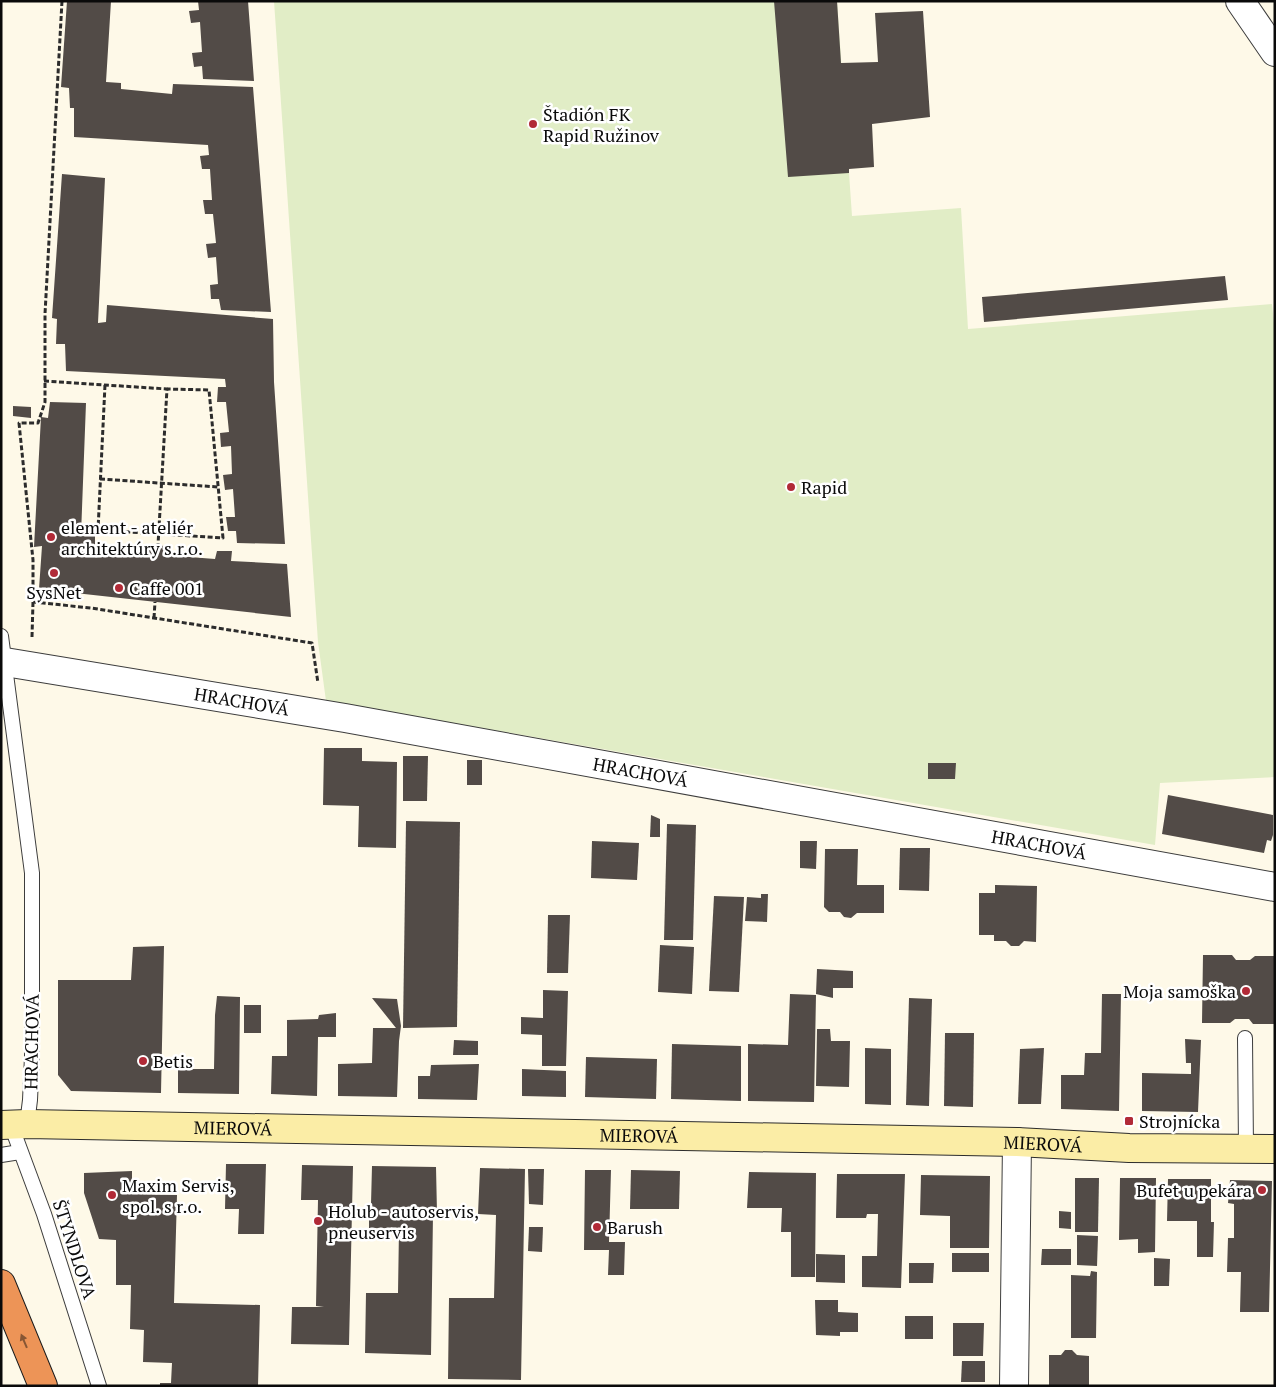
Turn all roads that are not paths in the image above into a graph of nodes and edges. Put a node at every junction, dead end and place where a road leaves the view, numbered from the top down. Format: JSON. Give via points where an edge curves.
{"nodes":[{"id":1,"x":1240,"y":1,"type":"edge"},
{"id":2,"x":1275,"y":52,"type":"edge"},
{"id":3,"x":3,"y":649,"type":"edge"},
{"id":4,"x":1275,"y":887,"type":"edge"},
{"id":5,"x":1245,"y":1038,"type":"dead end"},
{"id":6,"x":13,"y":1125,"type":"edge"},
{"id":7,"x":1017,"y":1142,"type":"junction"},
{"id":8,"x":1246,"y":1149,"type":"junction"},
{"id":9,"x":1275,"y":1150,"type":"edge"},
{"id":10,"x":20,"y":1152,"type":"junction"},
{"id":11,"x":1,"y":1155,"type":"edge"},
{"id":12,"x":1,"y":1284,"type":"edge"},
{"id":13,"x":43,"y":1386,"type":"edge"},
{"id":14,"x":99,"y":1386,"type":"edge"},
{"id":15,"x":1014,"y":1386,"type":"edge"}],
"edges":[{"from":1,"to":2,"type":"street"},
{"from":3,"to":4,"type":"street","name":"HRACHOVÁ","via":[[322,714]]},
{"from":3,"to":6,"type":"lane","name":"HRACHOVÁ","via":[[32,873],[32,1056]]},
{"from":5,"to":8,"type":"lane"},
{"from":6,"to":7,"type":"street","name":"MIEROVÁ"},
{"from":6,"to":10,"type":"lane","name":"ŠTYNDLOVA"},
{"from":7,"to":8,"type":"street","name":"MIEROVÁ","via":[[1129,1148]]},
{"from":7,"to":15,"type":"street"},
{"from":8,"to":9,"type":"street","name":"MIEROVÁ"},
{"from":10,"to":11,"type":"lane"},
{"from":10,"to":14,"type":"lane","name":"ŠTYNDLOVA","via":[[44,1214]]},
{"from":13,"to":12,"type":"highway","one_way":true}]}
